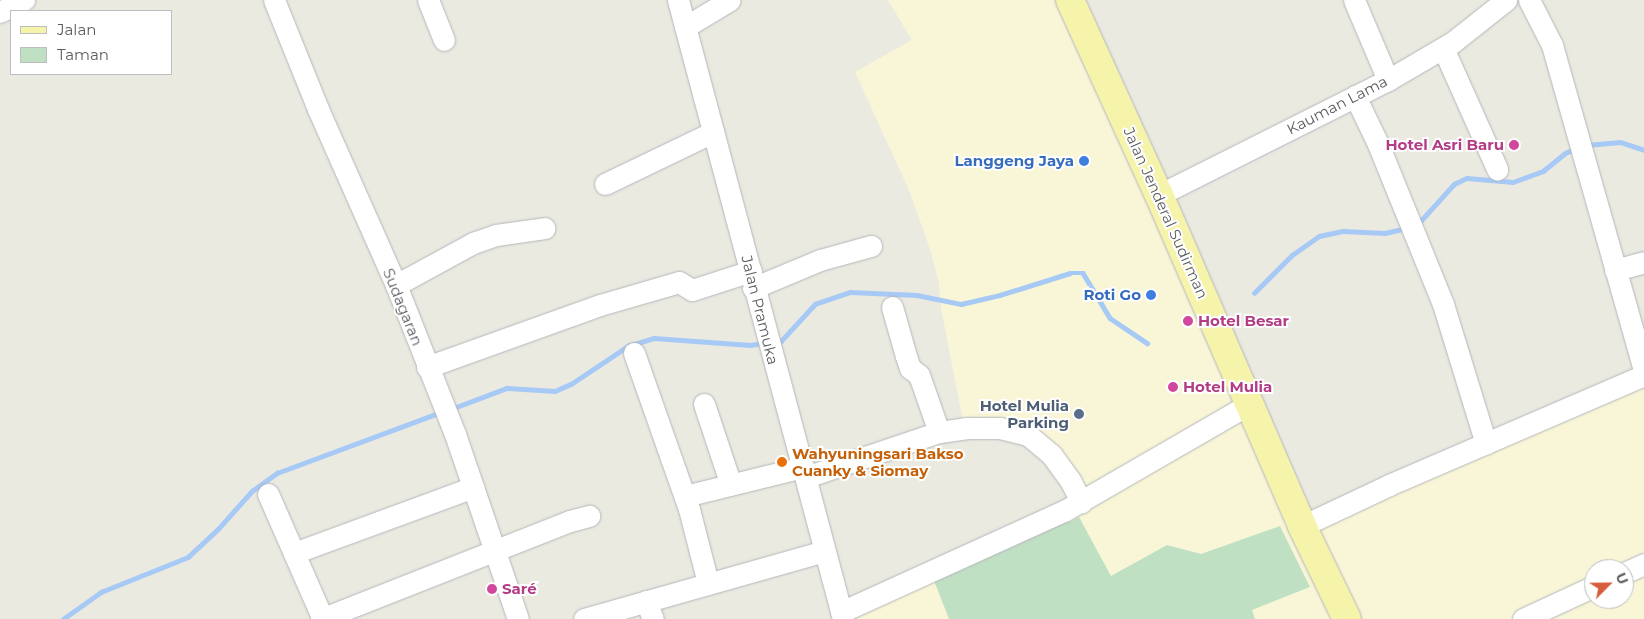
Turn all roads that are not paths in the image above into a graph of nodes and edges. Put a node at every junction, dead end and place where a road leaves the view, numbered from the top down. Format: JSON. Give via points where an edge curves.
{"nodes":[{"id":1,"x":24,"y":0,"type":"edge"},
{"id":2,"x":274,"y":0,"type":"edge"},
{"id":3,"x":428,"y":0,"type":"edge"},
{"id":4,"x":678,"y":0,"type":"edge"},
{"id":5,"x":730,"y":0,"type":"edge"},
{"id":6,"x":1070,"y":0,"type":"edge"},
{"id":7,"x":1354,"y":0,"type":"edge"},
{"id":8,"x":1506,"y":0,"type":"edge"},
{"id":9,"x":1529,"y":0,"type":"edge"},
{"id":10,"x":0,"y":12,"type":"edge"},
{"id":11,"x":685,"y":27,"type":"junction"},
{"id":12,"x":444,"y":40,"type":"dead end"},
{"id":13,"x":1443,"y":48,"type":"junction"},
{"id":14,"x":1388,"y":80,"type":"junction"},
{"id":15,"x":1356,"y":96,"type":"junction"},
{"id":16,"x":713,"y":132,"type":"junction"},
{"id":17,"x":1496,"y":169,"type":"dead end"},
{"id":18,"x":605,"y":184,"type":"dead end"},
{"id":19,"x":1159,"y":194,"type":"junction"},
{"id":20,"x":545,"y":228,"type":"dead end"},
{"id":21,"x":871,"y":246,"type":"dead end"},
{"id":22,"x":1644,"y":262,"type":"edge"},
{"id":23,"x":1615,"y":270,"type":"junction"},
{"id":24,"x":752,"y":279,"type":"junction"},
{"id":25,"x":396,"y":285,"type":"junction"},
{"id":26,"x":892,"y":308,"type":"dead end"},
{"id":27,"x":634,"y":353,"type":"dead end"},
{"id":28,"x":427,"y":367,"type":"junction"},
{"id":29,"x":1644,"y":371,"type":"edge"},
{"id":30,"x":1644,"y":375,"type":"edge"},
{"id":31,"x":704,"y":404,"type":"dead end"},
{"id":32,"x":1251,"y":404,"type":"junction"},
{"id":33,"x":938,"y":432,"type":"junction"},
{"id":34,"x":1486,"y":444,"type":"junction"},
{"id":35,"x":805,"y":472,"type":"junction"},
{"id":36,"x":731,"y":485,"type":"junction"},
{"id":37,"x":473,"y":487,"type":"junction"},
{"id":38,"x":268,"y":494,"type":"dead end"},
{"id":39,"x":685,"y":496,"type":"junction"},
{"id":40,"x":1081,"y":502,"type":"junction"},
{"id":41,"x":588,"y":516,"type":"dead end"},
{"id":42,"x":1302,"y":526,"type":"junction"},
{"id":43,"x":825,"y":551,"type":"junction"},
{"id":44,"x":496,"y":552,"type":"junction"},
{"id":45,"x":294,"y":554,"type":"junction"},
{"id":46,"x":708,"y":583,"type":"junction"},
{"id":47,"x":1584,"y":591,"type":"edge"},
{"id":48,"x":649,"y":610,"type":"edge"},
{"id":49,"x":842,"y":616,"type":"edge"},
{"id":50,"x":322,"y":619,"type":"edge"},
{"id":51,"x":518,"y":619,"type":"edge"},
{"id":52,"x":584,"y":619,"type":"edge"},
{"id":53,"x":1347,"y":619,"type":"edge"},
{"id":54,"x":1523,"y":619,"type":"edge"}],
"edges":[{"from":1,"to":10,"type":"street"},
{"from":2,"to":25,"type":"street","name":"Sudagaran"},
{"from":3,"to":12,"type":"street"},
{"from":4,"to":11,"type":"street","name":"Jalan Pramuka"},
{"from":5,"to":11,"type":"street"},
{"from":6,"to":19,"type":"main road","name":"Jalan Jenderal Sudirman"},
{"from":7,"to":14,"type":"street"},
{"from":8,"to":13,"type":"street","name":"Kauman Lama"},
{"from":9,"to":23,"type":"street","via":[[1552,45]]},
{"from":11,"to":16,"type":"street","name":"Jalan Pramuka"},
{"from":13,"to":14,"type":"street","name":"Kauman Lama"},
{"from":13,"to":17,"type":"street"},
{"from":14,"to":15,"type":"street","name":"Kauman Lama"},
{"from":15,"to":19,"type":"street","name":"Kauman Lama"},
{"from":15,"to":34,"type":"street","via":[[1443,304]]},
{"from":16,"to":18,"type":"street"},
{"from":16,"to":24,"type":"street","name":"Jalan Pramuka"},
{"from":19,"to":32,"type":"main road","name":"Jalan Jenderal Sudirman"},
{"from":20,"to":25,"type":"street","via":[[496,235],[473,243]]},
{"from":21,"to":24,"type":"street"},
{"from":22,"to":23,"type":"street"},
{"from":23,"to":29,"type":"street"},
{"from":24,"to":28,"type":"street","via":[[692,290],[679,282],[600,305]]},
{"from":24,"to":35,"type":"street","name":"Jalan Pramuka"},
{"from":25,"to":28,"type":"street","name":"Sudagaran"},
{"from":26,"to":33,"type":"street","via":[[910,368],[919,375]]},
{"from":27,"to":39,"type":"street"},
{"from":28,"to":37,"type":"street","name":"Sudagaran"},
{"from":30,"to":34,"type":"street"},
{"from":31,"to":36,"type":"street"},
{"from":32,"to":40,"type":"street"},
{"from":32,"to":42,"type":"main road","name":"Jalan Jenderal Sudirman"},
{"from":33,"to":35,"type":"street"},
{"from":33,"to":40,"type":"street","via":[[1000,428],[1028,435],[1051,454]]},
{"from":34,"to":42,"type":"street"},
{"from":35,"to":36,"type":"street"},
{"from":35,"to":43,"type":"street","name":"Jalan Pramuka"},
{"from":36,"to":39,"type":"street"},
{"from":37,"to":44,"type":"street","name":"Sudagaran"},
{"from":37,"to":45,"type":"street"},
{"from":38,"to":45,"type":"street"},
{"from":39,"to":46,"type":"street"},
{"from":40,"to":49,"type":"street"},
{"from":41,"to":44,"type":"street","via":[[550,528]]},
{"from":42,"to":53,"type":"main road","name":"Jalan Jenderal Sudirman"},
{"from":43,"to":46,"type":"street"},
{"from":43,"to":49,"type":"street","name":"Jalan Pramuka"},
{"from":44,"to":50,"type":"street"},
{"from":44,"to":51,"type":"street","name":"Sudagaran"},
{"from":45,"to":50,"type":"street"},
{"from":46,"to":48,"type":"street"},
{"from":47,"to":54,"type":"street"},
{"from":48,"to":52,"type":"street"}]}
